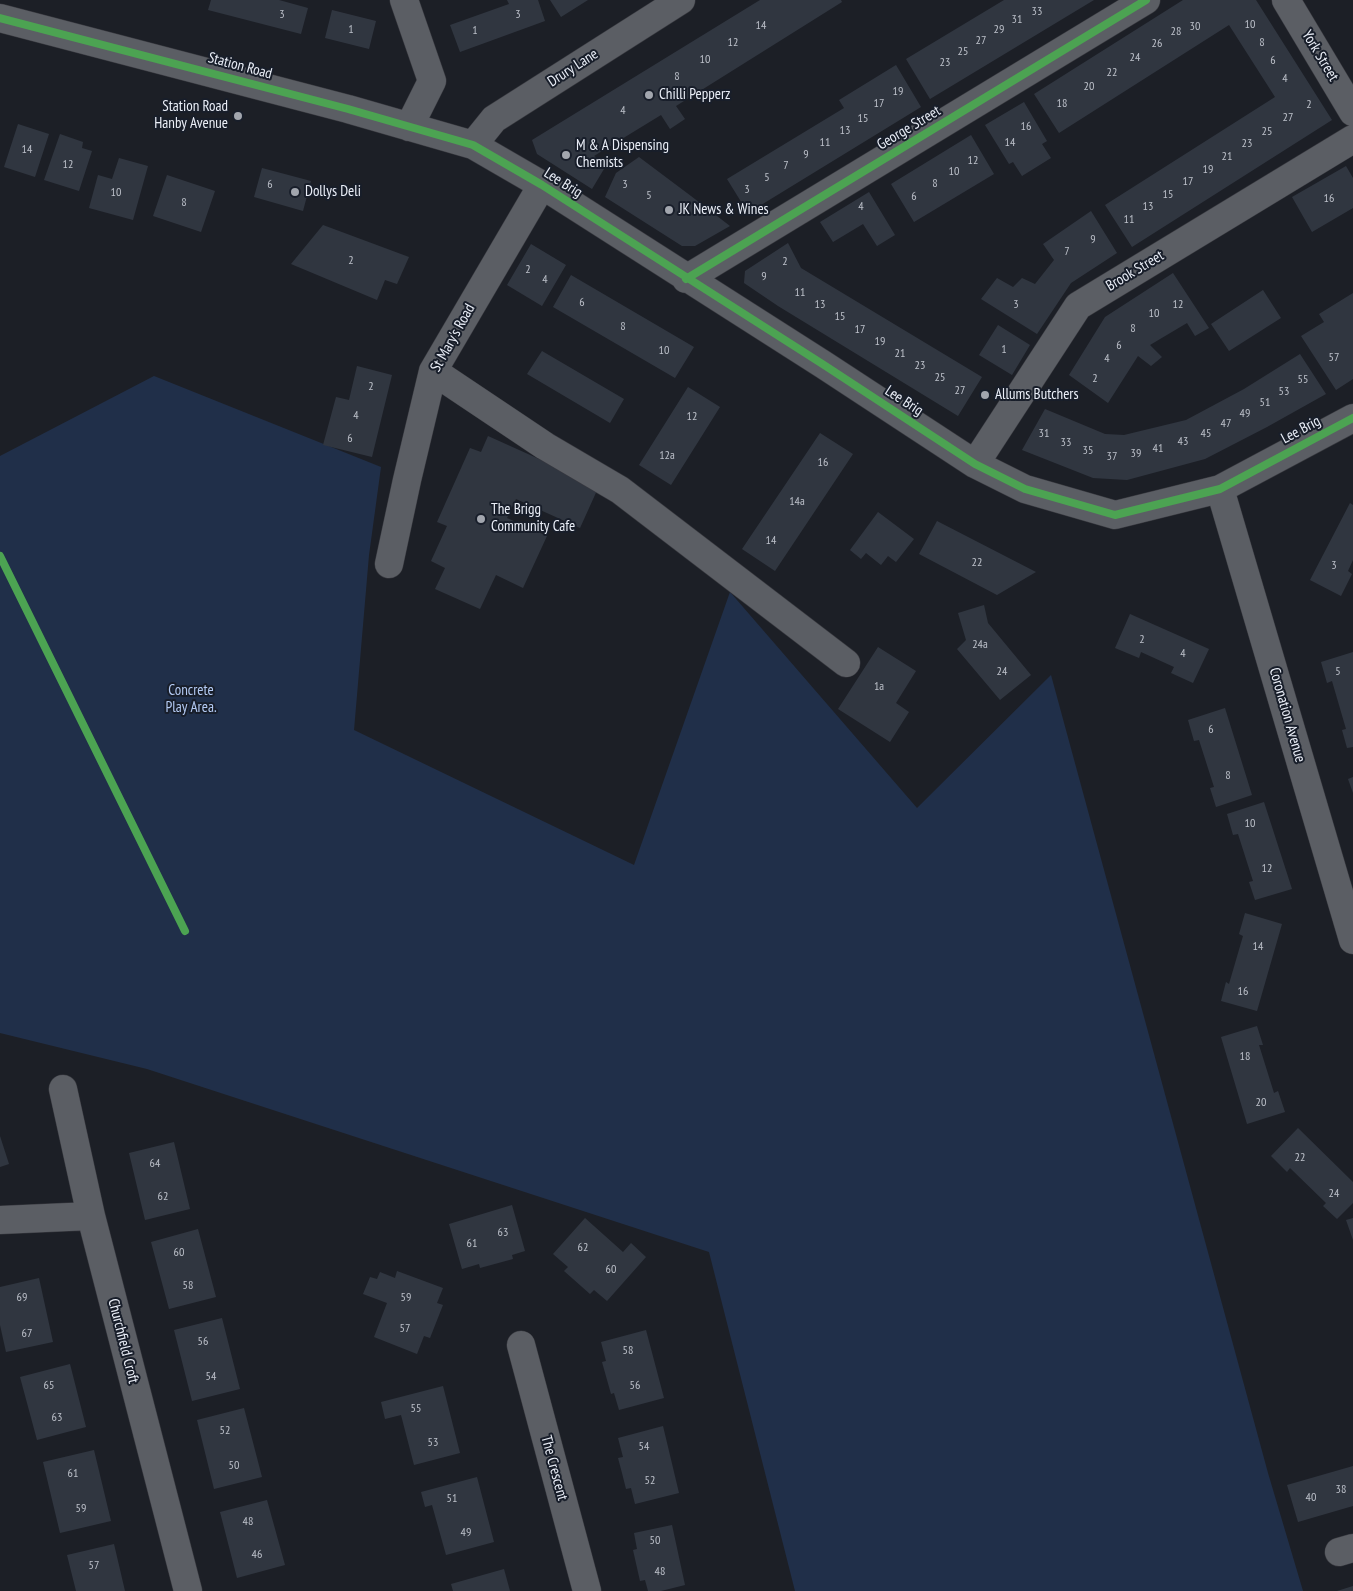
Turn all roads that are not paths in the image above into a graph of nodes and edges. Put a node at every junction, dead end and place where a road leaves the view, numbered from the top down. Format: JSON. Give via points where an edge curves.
{"nodes":[{"id":1,"x":404,"y":0,"type":"edge"},
{"id":2,"x":681,"y":0,"type":"edge"},
{"id":3,"x":1146,"y":0,"type":"edge"},
{"id":4,"x":1286,"y":0,"type":"edge"},
{"id":5,"x":0,"y":18,"type":"edge"},
{"id":6,"x":1353,"y":112,"type":"edge"},
{"id":7,"x":408,"y":127,"type":"junction"},
{"id":8,"x":1353,"y":139,"type":"edge"},
{"id":9,"x":473,"y":144,"type":"junction"},
{"id":10,"x":542,"y":185,"type":"junction"},
{"id":11,"x":686,"y":279,"type":"junction"},
{"id":12,"x":433,"y":371,"type":"junction"},
{"id":13,"x":1353,"y":418,"type":"edge"},
{"id":14,"x":975,"y":464,"type":"junction"},
{"id":15,"x":1220,"y":489,"type":"junction"},
{"id":16,"x":388,"y":564,"type":"dead end"},
{"id":17,"x":846,"y":663,"type":"dead end"},
{"id":18,"x":1353,"y":940,"type":"edge"},
{"id":19,"x":63,"y":1089,"type":"dead end"},
{"id":20,"x":91,"y":1216,"type":"junction"},
{"id":21,"x":0,"y":1220,"type":"edge"},
{"id":22,"x":521,"y":1345,"type":"dead end"},
{"id":23,"x":188,"y":1591,"type":"edge"},
{"id":24,"x":586,"y":1591,"type":"edge"}],
"edges":[{"from":1,"to":7,"type":"street","via":[[432,81]]},
{"from":2,"to":9,"type":"street","name":"Drury Lane","via":[[494,119]]},
{"from":3,"to":11,"type":"street","name":"George Street"},
{"from":4,"to":6,"type":"street","name":"York Street"},
{"from":5,"to":7,"type":"street","name":"Station Road"},
{"from":7,"to":9,"type":"street","name":"Station Road"},
{"from":8,"to":14,"type":"street","name":"Brook Street","via":[[1078,306]]},
{"from":9,"to":10,"type":"street","name":"Lee Brig"},
{"from":10,"to":11,"type":"street","name":"Lee Brig"},
{"from":10,"to":12,"type":"street","name":"St Mary's Road"},
{"from":11,"to":14,"type":"street","name":"Lee Brig"},
{"from":12,"to":16,"type":"street","name":"St Mary's Road"},
{"from":12,"to":17,"type":"street","via":[[545,446],[620,490]]},
{"from":13,"to":15,"type":"street","name":"Lee Brig"},
{"from":14,"to":15,"type":"street","name":"Lee Brig","via":[[1025,489],[1115,515]]},
{"from":15,"to":18,"type":"street","name":"Coronation Avenue"},
{"from":19,"to":20,"type":"street","name":"Churchfield Croft"},
{"from":20,"to":21,"type":"street"},
{"from":20,"to":23,"type":"street","name":"Churchfield Croft"},
{"from":22,"to":24,"type":"street","name":"The Crescent"}]}
